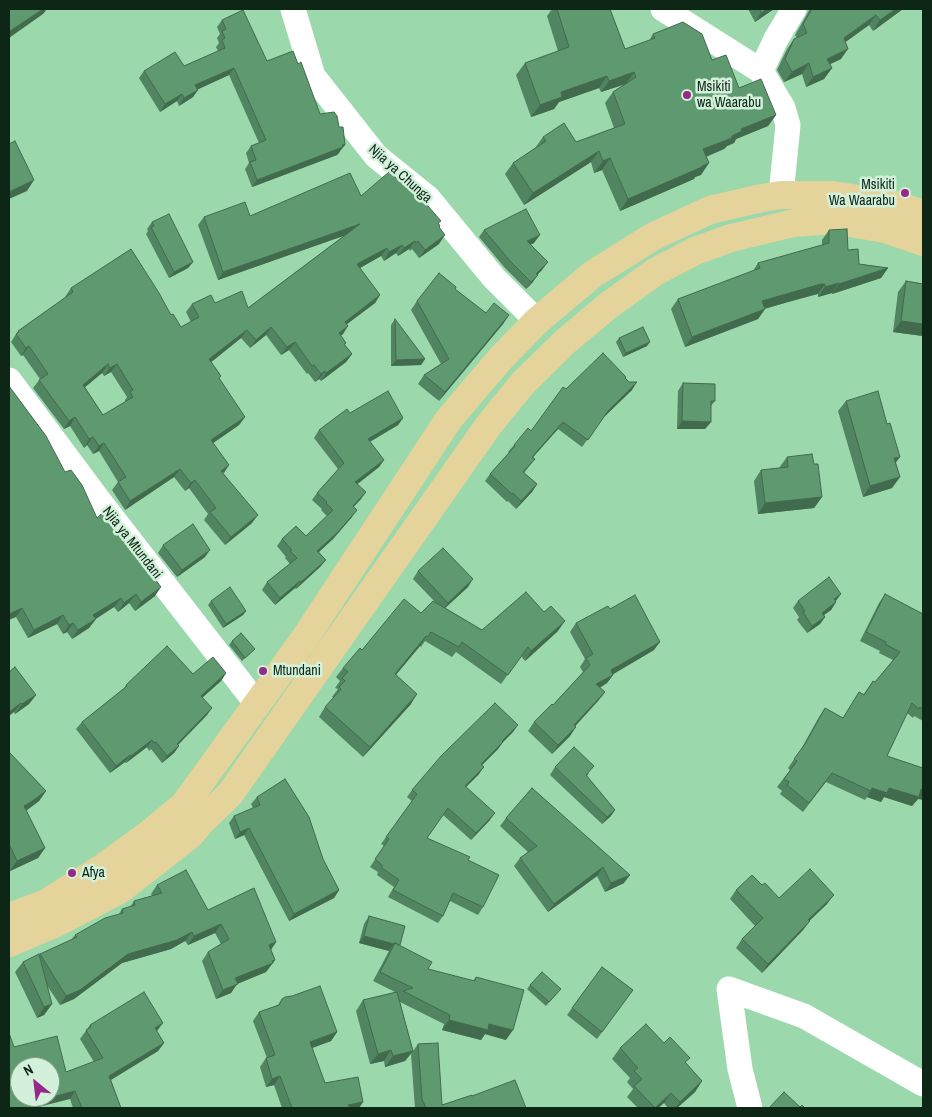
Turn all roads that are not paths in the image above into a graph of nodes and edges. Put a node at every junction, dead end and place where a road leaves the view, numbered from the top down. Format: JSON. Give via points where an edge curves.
{"nodes":[{"id":1,"x":294,"y":9,"type":"edge"},
{"id":2,"x":663,"y":9,"type":"edge"},
{"id":3,"x":794,"y":9,"type":"edge"},
{"id":4,"x":762,"y":72,"type":"junction"},
{"id":5,"x":781,"y":195,"type":"junction"},
{"id":6,"x":923,"y":214,"type":"edge"},
{"id":7,"x":923,"y":242,"type":"edge"},
{"id":8,"x":537,"y":321,"type":"junction"},
{"id":9,"x":9,"y":380,"type":"edge"},
{"id":10,"x":257,"y":704,"type":"junction"},
{"id":11,"x":9,"y":917,"type":"edge"},
{"id":12,"x":9,"y":942,"type":"edge"},
{"id":13,"x":923,"y":1084,"type":"edge"},
{"id":14,"x":750,"y":1108,"type":"edge"}],
"edges":[{"from":1,"to":8,"type":"street","name":"Njia ya Chunga","via":[[313,76],[376,156],[428,198],[494,278]]},
{"from":2,"to":4,"type":"street"},
{"from":3,"to":4,"type":"street"},
{"from":4,"to":5,"type":"street","via":[[783,108],[788,125]]},
{"from":5,"to":6,"type":"main road","via":[[833,195],[897,205]]},
{"from":5,"to":8,"type":"main road","via":[[710,210],[654,236],[593,274]]},
{"from":7,"to":12,"type":"main road","via":[[885,229],[834,220],[794,223],[731,238],[695,251],[655,272],[609,305],[523,383],[488,426],[230,794],[190,835],[121,889],[56,923]]},
{"from":8,"to":10,"type":"main road","via":[[449,419],[305,638]]},
{"from":9,"to":10,"type":"street","name":"Njia ya Mtundani"},
{"from":10,"to":11,"type":"main road","via":[[184,805],[102,868],[46,903]]},
{"from":13,"to":14,"type":"street","via":[[804,1016],[729,989],[740,1069]]}]}
